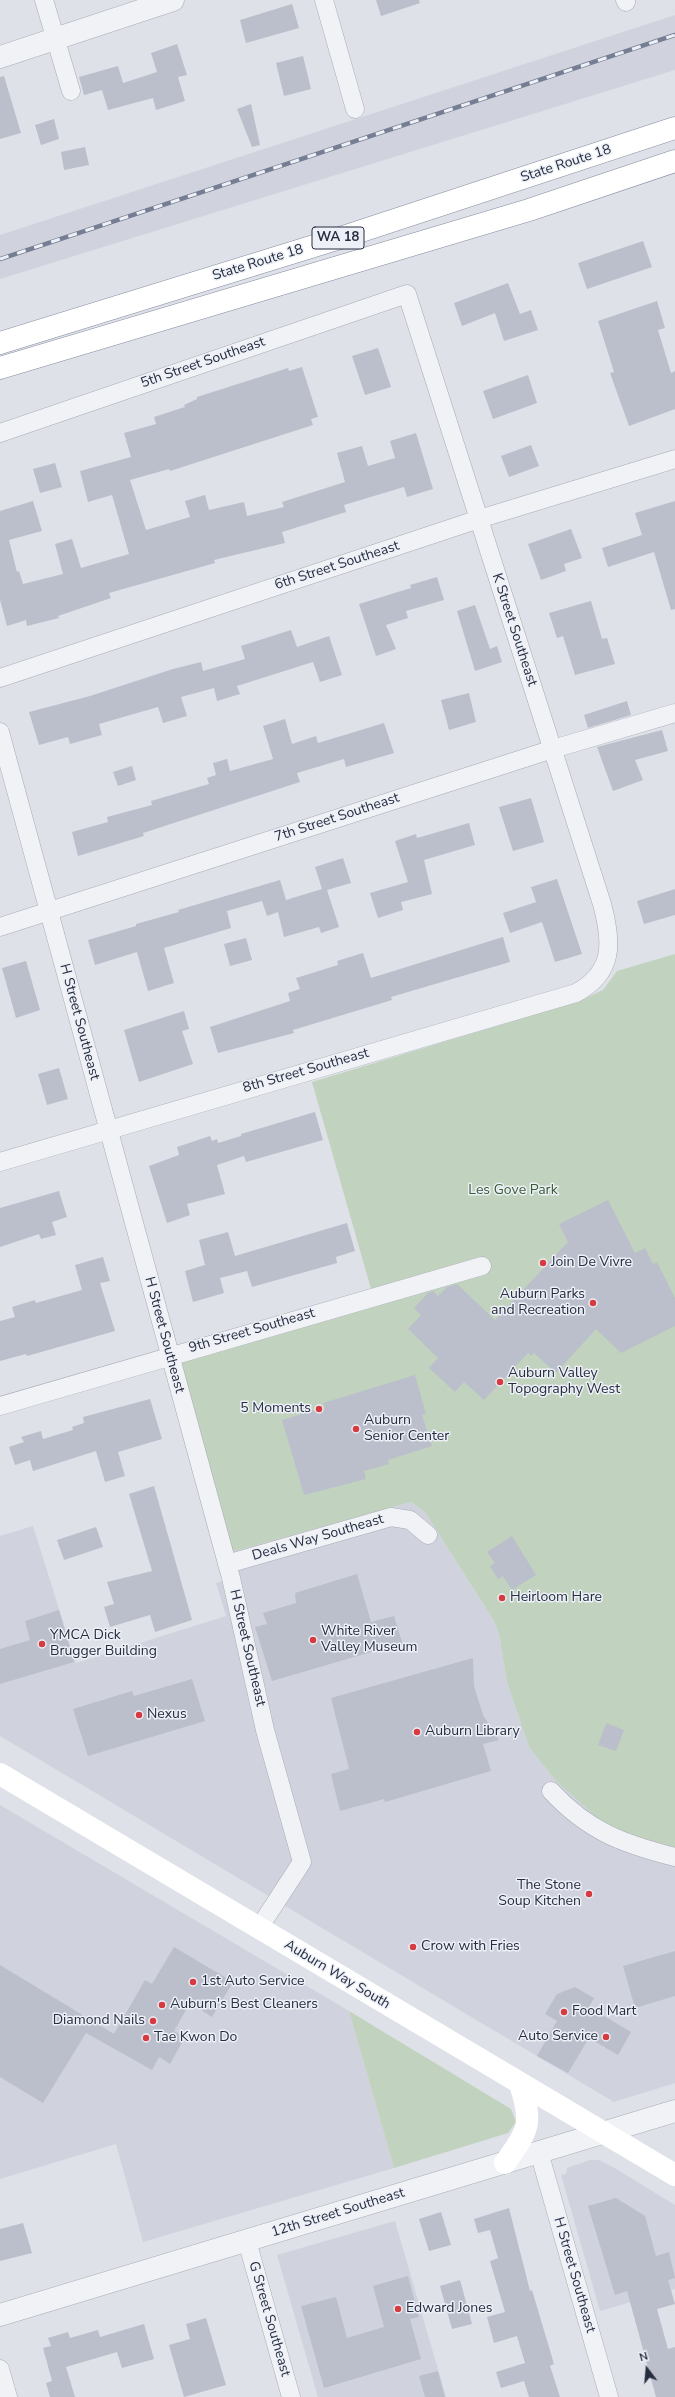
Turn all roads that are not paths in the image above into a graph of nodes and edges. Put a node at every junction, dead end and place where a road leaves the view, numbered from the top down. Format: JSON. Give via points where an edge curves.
{"nodes":[{"id":1,"x":44,"y":0,"type":"edge"},
{"id":2,"x":174,"y":0,"type":"edge"},
{"id":3,"x":324,"y":0,"type":"edge"},
{"id":4,"x":56,"y":39,"type":"junction"},
{"id":5,"x":0,"y":58,"type":"edge"},
{"id":6,"x":71,"y":91,"type":"dead end"},
{"id":7,"x":355,"y":109,"type":"dead end"},
{"id":8,"x":675,"y":128,"type":"edge"},
{"id":9,"x":675,"y":161,"type":"edge"},
{"id":10,"x":406,"y":294,"type":"joint"},
{"id":11,"x":0,"y":343,"type":"edge"},
{"id":12,"x":0,"y":368,"type":"edge"},
{"id":13,"x":0,"y":433,"type":"edge"},
{"id":14,"x":675,"y":459,"type":"edge"},
{"id":15,"x":479,"y":520,"type":"junction"},
{"id":16,"x":0,"y":678,"type":"edge"},
{"id":17,"x":675,"y":713,"type":"edge"},
{"id":18,"x":0,"y":732,"type":"edge"},
{"id":19,"x":553,"y":749,"type":"junction"},
{"id":20,"x":49,"y":911,"type":"junction"},
{"id":21,"x":0,"y":927,"type":"edge"},
{"id":22,"x":603,"y":967,"type":"joint"},
{"id":23,"x":108,"y":1130,"type":"junction"},
{"id":24,"x":0,"y":1162,"type":"edge"},
{"id":25,"x":482,"y":1266,"type":"dead end"},
{"id":26,"x":170,"y":1355,"type":"junction"},
{"id":27,"x":0,"y":1406,"type":"edge"},
{"id":28,"x":428,"y":1536,"type":"dead end"},
{"id":29,"x":227,"y":1564,"type":"junction"},
{"id":30,"x":0,"y":1774,"type":"edge"},
{"id":31,"x":551,"y":1791,"type":"dead end"},
{"id":32,"x":675,"y":1857,"type":"edge"},
{"id":33,"x":259,"y":1928,"type":"junction"},
{"id":34,"x":520,"y":2084,"type":"junction"},
{"id":35,"x":675,"y":2111,"type":"edge"},
{"id":36,"x":603,"y":2133,"type":"junction"},
{"id":37,"x":539,"y":2152,"type":"junction"},
{"id":38,"x":505,"y":2163,"type":"junction"},
{"id":39,"x":675,"y":2174,"type":"edge"},
{"id":40,"x":247,"y":2241,"type":"junction"},
{"id":41,"x":0,"y":2315,"type":"edge"},
{"id":42,"x":0,"y":2369,"type":"edge"},
{"id":43,"x":8,"y":2397,"type":"edge"},
{"id":44,"x":291,"y":2397,"type":"edge"},
{"id":45,"x":609,"y":2397,"type":"edge"}],
"edges":[{"from":1,"to":4,"type":"street"},
{"from":2,"to":4,"type":"street"},
{"from":3,"to":7,"type":"street"},
{"from":4,"to":5,"type":"street"},
{"from":4,"to":6,"type":"street"},
{"from":8,"to":11,"type":"main road","name":"State Route 18","number":"WA 18","via":[[340,238]]},
{"from":9,"to":12,"type":"main road","name":"State Route 18","number":"WA 18","via":[[529,210]]},
{"from":10,"to":13,"type":"street","name":"5th Street Southeast"},
{"from":10,"to":15,"type":"street","name":"K Street Southeast"},
{"from":14,"to":15,"type":"street","name":"6th Street Southeast"},
{"from":15,"to":16,"type":"street","name":"6th Street Southeast"},
{"from":15,"to":19,"type":"street","name":"K Street Southeast"},
{"from":17,"to":19,"type":"street","name":"7th Street Southeast"},
{"from":18,"to":20,"type":"street","name":"H Street Southeast"},
{"from":19,"to":20,"type":"street","name":"7th Street Southeast"},
{"from":19,"to":22,"type":"street","name":"K Street Southeast","via":[[608,926],[609,950]]},
{"from":20,"to":21,"type":"street","name":"7th Street Southeast"},
{"from":20,"to":23,"type":"street","name":"H Street Southeast"},
{"from":22,"to":23,"type":"street","name":"8th Street Southeast","via":[[591,983],[576,993]]},
{"from":23,"to":24,"type":"street","name":"8th Street Southeast"},
{"from":23,"to":26,"type":"street","name":"H Street Southeast"},
{"from":25,"to":26,"type":"street","name":"9th Street Southeast"},
{"from":26,"to":27,"type":"street","name":"9th Street Southeast"},
{"from":26,"to":29,"type":"street","name":"H Street Southeast"},
{"from":28,"to":29,"type":"street","name":"Deals Way Southeast","via":[[410,1520],[391,1517]]},
{"from":29,"to":33,"type":"street","name":"H Street Southeast","via":[[265,1730],[302,1862]]},
{"from":30,"to":33,"type":"main road","name":"Auburn Way South"},
{"from":31,"to":32,"type":"street","via":[[596,1829],[631,1846]]},
{"from":33,"to":34,"type":"main road","name":"Auburn Way South"},
{"from":34,"to":36,"type":"main road","name":"Auburn Way South"},
{"from":34,"to":38,"type":"main road","via":[[528,2107],[528,2124],[522,2139]]},
{"from":35,"to":36,"type":"street","name":"12th Street Southeast"},
{"from":36,"to":37,"type":"street","name":"12th Street Southeast"},
{"from":36,"to":39,"type":"main road","name":"Auburn Way South"},
{"from":37,"to":38,"type":"street","name":"12th Street Southeast"},
{"from":37,"to":45,"type":"street","name":"H Street Southeast"},
{"from":38,"to":40,"type":"street","name":"12th Street Southeast"},
{"from":40,"to":41,"type":"street","name":"12th Street Southeast"},
{"from":40,"to":44,"type":"street","name":"G Street Southeast"},
{"from":42,"to":43,"type":"street"}]}
